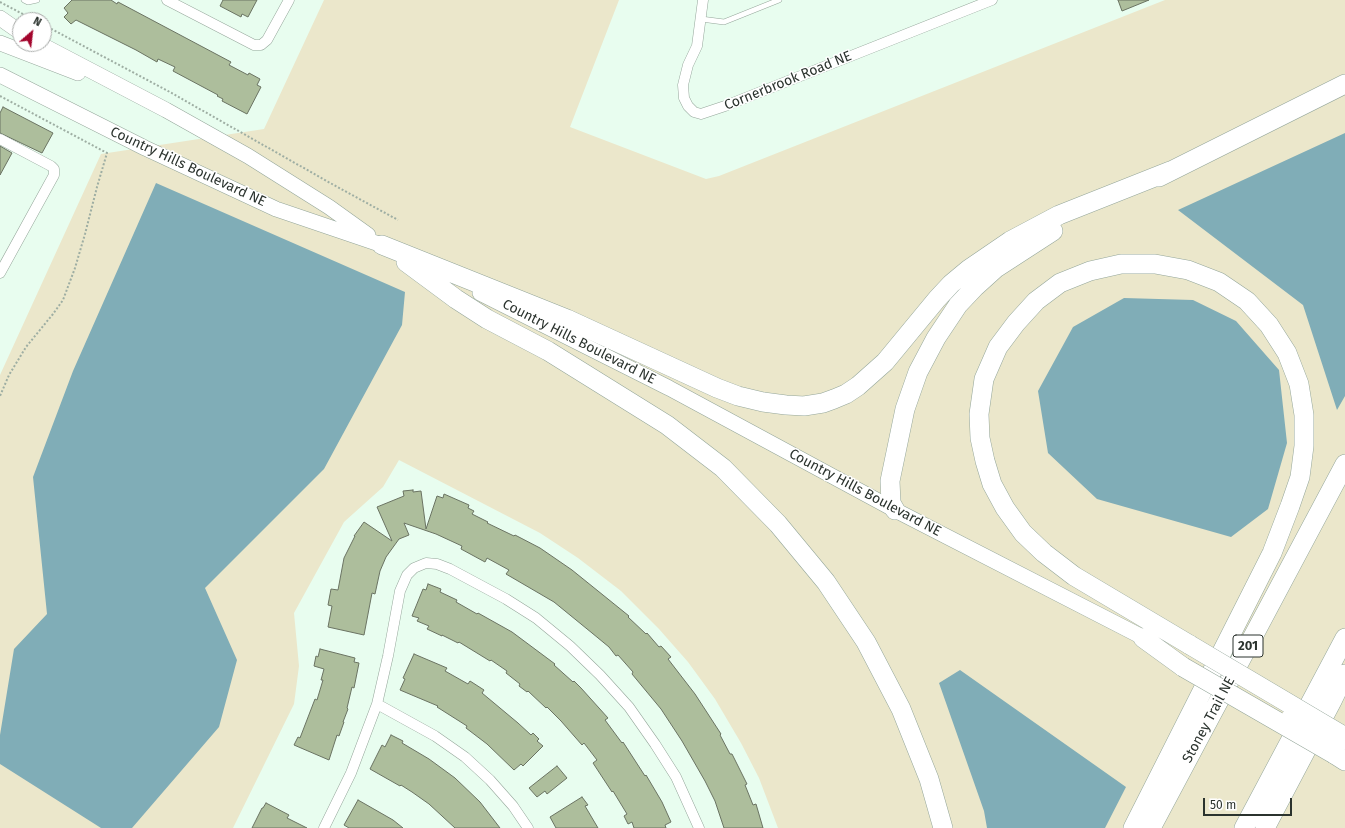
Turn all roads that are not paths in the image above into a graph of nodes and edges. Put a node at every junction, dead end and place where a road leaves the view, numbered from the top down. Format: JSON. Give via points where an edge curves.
{"nodes":[{"id":1,"x":24,"y":0,"type":"edge"},
{"id":2,"x":37,"y":0,"type":"edge"},
{"id":3,"x":167,"y":0,"type":"edge"},
{"id":4,"x":289,"y":0,"type":"edge"},
{"id":5,"x":703,"y":0,"type":"edge"},
{"id":6,"x":779,"y":0,"type":"edge"},
{"id":7,"x":986,"y":1,"type":"edge"},
{"id":8,"x":0,"y":18,"type":"edge"},
{"id":9,"x":701,"y":20,"type":"junction"},
{"id":10,"x":0,"y":23,"type":"edge"},
{"id":11,"x":12,"y":27,"type":"edge"},
{"id":12,"x":12,"y":29,"type":"edge"},
{"id":13,"x":0,"y":43,"type":"edge"},
{"id":14,"x":52,"y":50,"type":"edge"},
{"id":15,"x":0,"y":75,"type":"edge"},
{"id":16,"x":1345,"y":84,"type":"edge"},
{"id":17,"x":121,"y":86,"type":"junction"},
{"id":18,"x":0,"y":139,"type":"edge"},
{"id":19,"x":1170,"y":171,"type":"junction"},
{"id":20,"x":382,"y":245,"type":"junction"},
{"id":21,"x":0,"y":273,"type":"edge"},
{"id":22,"x":1345,"y":464,"type":"edge"},
{"id":23,"x":895,"y":510,"type":"junction"},
{"id":24,"x":1143,"y":638,"type":"joint"},
{"id":25,"x":1345,"y":638,"type":"edge"},
{"id":26,"x":1187,"y":657,"type":"junction"},
{"id":27,"x":1345,"y":674,"type":"edge"},
{"id":28,"x":376,"y":704,"type":"junction"},
{"id":29,"x":1342,"y":747,"type":"edge"},
{"id":30,"x":324,"y":828,"type":"edge"},
{"id":31,"x":528,"y":828,"type":"edge"},
{"id":32,"x":699,"y":828,"type":"edge"},
{"id":33,"x":943,"y":828,"type":"edge"},
{"id":34,"x":1133,"y":828,"type":"edge"},
{"id":35,"x":1151,"y":828,"type":"edge"},
{"id":36,"x":1244,"y":828,"type":"edge"},
{"id":37,"x":1265,"y":828,"type":"edge"}],
"edges":[{"from":1,"to":2,"type":"lane"},
{"from":3,"to":4,"type":"street","via":[[254,45],[261,45],[267,40]]},
{"from":5,"to":9,"type":"street","name":"Cornerbrook Road NE"},
{"from":6,"to":9,"type":"lane","via":[[724,22]]},
{"from":7,"to":9,"type":"street","name":"Cornerbrook Road NE","via":[[702,114],[694,112],[688,106],[684,98],[683,85],[688,65],[697,46]]},
{"from":8,"to":11,"type":"main road"},
{"from":10,"to":12,"type":"main road"},
{"from":13,"to":17,"type":"main road","via":[[90,78]]},
{"from":14,"to":17,"type":"main road","name":"Country Hills Boulevard NE"},
{"from":15,"to":20,"type":"main road","name":"Country Hills Boulevard NE","via":[[145,148],[276,209]]},
{"from":16,"to":19,"type":"highway"},
{"from":17,"to":20,"type":"main road","name":"Country Hills Boulevard NE","via":[[248,156],[329,207]]},
{"from":18,"to":21,"type":"street","via":[[54,169],[54,174]]},
{"from":19,"to":20,"type":"highway","via":[[1059,215],[1010,240],[952,284],[885,362],[858,386],[834,399],[804,406],[763,402],[717,388],[567,319]]},
{"from":19,"to":23,"type":"highway","via":[[1036,241],[996,268],[958,305],[922,365],[905,409],[890,481],[891,503]]},
{"from":20,"to":23,"type":"main road","name":"Country Hills Boulevard NE","via":[[663,384]]},
{"from":20,"to":33,"type":"highway","via":[[487,319],[548,351],[667,425],[723,468],[778,524],[826,582],[866,642],[904,716],[929,779]]},
{"from":22,"to":35,"type":"highway","name":"Stoney Trail NE","number":"201"},
{"from":23,"to":24,"type":"main road","name":"Country Hills Boulevard NE"},
{"from":24,"to":26,"type":"highway"},
{"from":25,"to":36,"type":"highway"},
{"from":26,"to":29,"type":"highway","bridge":true},
{"from":26,"to":34,"type":"highway","via":[[1074,576],[1023,533],[992,484],[980,438],[979,414],[984,379],[998,347],[1016,323],[1036,301],[1060,283],[1090,271],[1121,264],[1155,264],[1188,270],[1219,282],[1247,300],[1270,325],[1287,353],[1299,384],[1304,415],[1300,477],[1272,552]]},
{"from":27,"to":37,"type":"highway"},
{"from":28,"to":30,"type":"street","via":[[351,773]]},
{"from":28,"to":31,"type":"street","via":[[435,736],[465,757],[490,780]]},
{"from":28,"to":32,"type":"street","via":[[400,591],[407,575],[414,568],[426,563],[450,569],[536,618],[600,675],[629,708],[655,744],[676,777]]}]}
